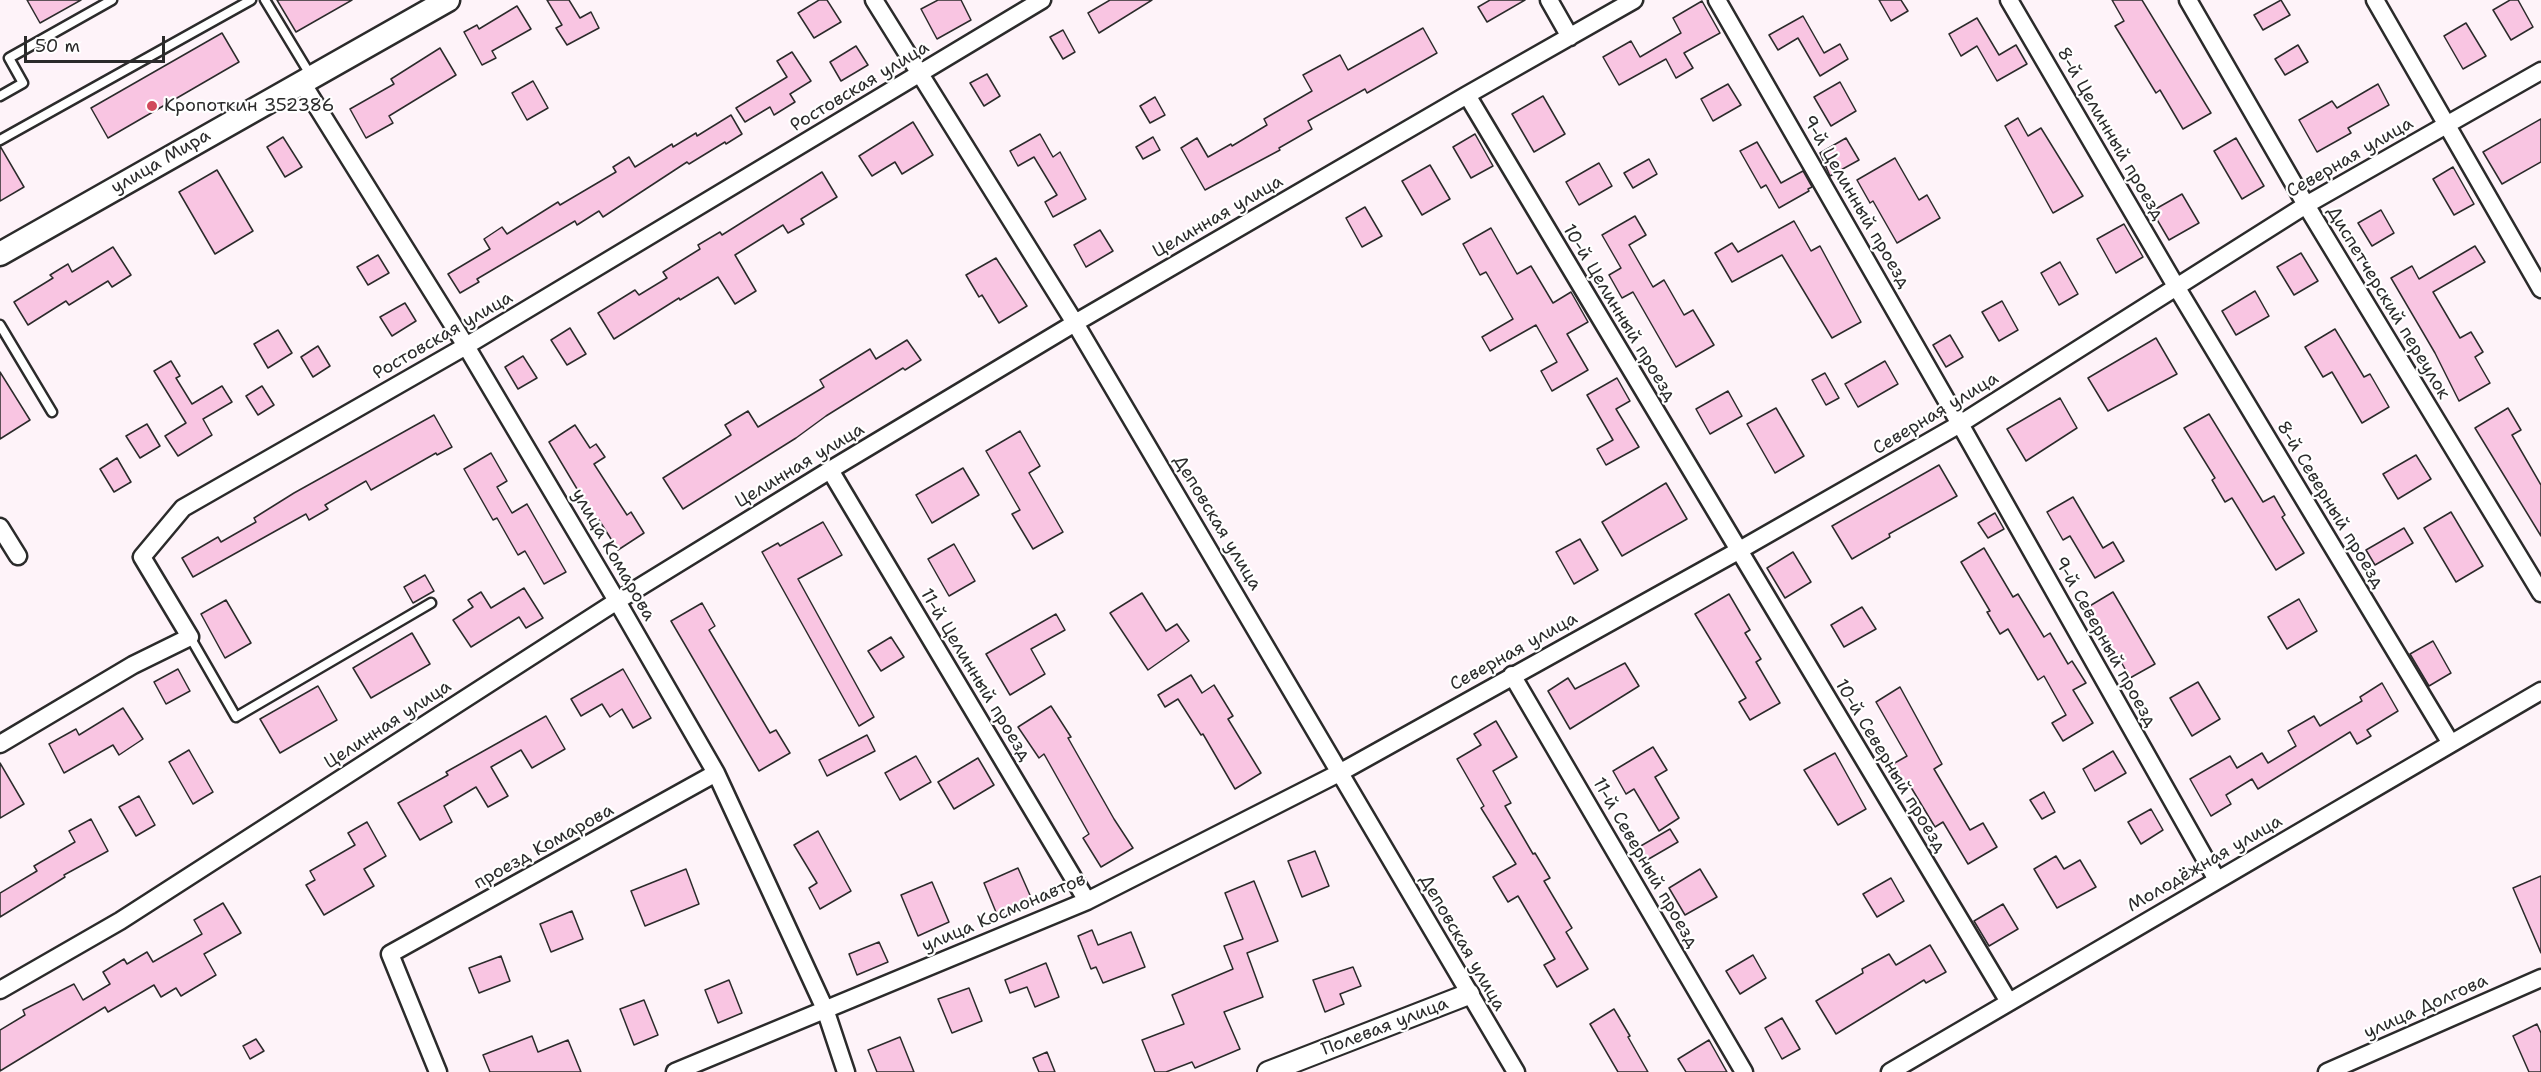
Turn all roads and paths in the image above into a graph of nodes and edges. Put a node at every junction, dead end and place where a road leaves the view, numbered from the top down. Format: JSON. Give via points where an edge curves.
{"nodes":[{"id":1,"x":112,"y":0,"type":"edge"},
{"id":2,"x":251,"y":0,"type":"edge"},
{"id":3,"x":265,"y":0,"type":"edge"},
{"id":4,"x":448,"y":0,"type":"edge"},
{"id":5,"x":874,"y":0,"type":"edge"},
{"id":6,"x":1042,"y":0,"type":"edge"},
{"id":7,"x":1550,"y":0,"type":"edge"},
{"id":8,"x":1634,"y":0,"type":"edge"},
{"id":9,"x":1717,"y":0,"type":"edge"},
{"id":10,"x":2009,"y":0,"type":"edge"},
{"id":11,"x":2188,"y":0,"type":"edge"},
{"id":12,"x":2375,"y":0,"type":"edge"},
{"id":13,"x":1570,"y":36,"type":"junction"},
{"id":14,"x":2541,"y":71,"type":"edge"},
{"id":15,"x":919,"y":74,"type":"junction"},
{"id":16,"x":306,"y":79,"type":"junction"},
{"id":17,"x":1467,"y":95,"type":"junction"},
{"id":18,"x":0,"y":96,"type":"edge"},
{"id":19,"x":2446,"y":124,"type":"junction"},
{"id":20,"x":0,"y":140,"type":"edge"},
{"id":21,"x":2306,"y":205,"type":"junction"},
{"id":22,"x":0,"y":254,"type":"edge"},
{"id":23,"x":2177,"y":288,"type":"junction"},
{"id":24,"x":2541,"y":289,"type":"edge"},
{"id":25,"x":1076,"y":323,"type":"junction"},
{"id":26,"x":0,"y":325,"type":"edge"},
{"id":27,"x":466,"y":346,"type":"junction"},
{"id":28,"x":52,"y":412,"type":"dead end"},
{"id":29,"x":1960,"y":424,"type":"junction"},
{"id":30,"x":830,"y":470,"type":"junction"},
{"id":31,"x":0,"y":527,"type":"edge"},
{"id":32,"x":1738,"y":551,"type":"junction"},
{"id":33,"x":18,"y":556,"type":"dead end"},
{"id":34,"x":2541,"y":593,"type":"edge"},
{"id":35,"x":617,"y":601,"type":"junction"},
{"id":36,"x":431,"y":603,"type":"dead end"},
{"id":37,"x":190,"y":637,"type":"junction"},
{"id":38,"x":1512,"y":675,"type":"junction"},
{"id":39,"x":2541,"y":691,"type":"edge"},
{"id":40,"x":2450,"y":742,"type":"junction"},
{"id":41,"x":0,"y":744,"type":"edge"},
{"id":42,"x":1341,"y":772,"type":"junction"},
{"id":43,"x":716,"y":773,"type":"junction"},
{"id":44,"x":2217,"y":880,"type":"junction"},
{"id":45,"x":1087,"y":901,"type":"junction"},
{"id":46,"x":2541,"y":978,"type":"edge"},
{"id":47,"x":0,"y":990,"type":"edge"},
{"id":48,"x":1469,"y":994,"type":"junction"},
{"id":49,"x":2009,"y":1002,"type":"junction"},
{"id":50,"x":825,"y":1009,"type":"junction"},
{"id":51,"x":1274,"y":1071,"type":"edge"},
{"id":52,"x":438,"y":1072,"type":"edge"},
{"id":53,"x":675,"y":1072,"type":"edge"},
{"id":54,"x":846,"y":1072,"type":"edge"},
{"id":55,"x":1516,"y":1072,"type":"edge"},
{"id":56,"x":1744,"y":1072,"type":"edge"},
{"id":57,"x":1890,"y":1072,"type":"edge"},
{"id":58,"x":2327,"y":1072,"type":"edge"}],
"edges":[{"from":1,"to":18,"type":"lane","via":[[9,58],[23,82]]},
{"from":2,"to":20,"type":"lane"},
{"from":3,"to":16,"type":"lane"},
{"from":4,"to":16,"type":"main road","name":"улица Мира"},
{"from":5,"to":15,"type":"street","name":"Деповская улица"},
{"from":6,"to":15,"type":"street","name":"Ростовская улица"},
{"from":7,"to":13,"type":"street"},
{"from":8,"to":13,"type":"street","name":"Целинная улица"},
{"from":9,"to":29,"type":"street","name":"9-й Целинный проезд"},
{"from":10,"to":23,"type":"street","name":"8-й Целинный проезд"},
{"from":11,"to":21,"type":"street","name":"Диспетчерский переулок"},
{"from":12,"to":19,"type":"street"},
{"from":13,"to":17,"type":"street","name":"Целинная улица"},
{"from":14,"to":19,"type":"street","name":"Северная улица"},
{"from":15,"to":25,"type":"street","name":"Деповская улица"},
{"from":15,"to":27,"type":"street","name":"Ростовская улица"},
{"from":16,"to":22,"type":"main road","name":"улица Мира"},
{"from":16,"to":27,"type":"street","name":"улица Комарова"},
{"from":17,"to":25,"type":"street","name":"Целинная улица"},
{"from":17,"to":32,"type":"street","name":"10-й Целинный проезд"},
{"from":19,"to":21,"type":"street","name":"Северная улица"},
{"from":19,"to":24,"type":"street"},
{"from":21,"to":23,"type":"street","name":"Северная улица"},
{"from":21,"to":34,"type":"street","name":"Диспетчерский переулок"},
{"from":23,"to":29,"type":"street","name":"Северная улица"},
{"from":23,"to":40,"type":"street","name":"8-й Северный проезд"},
{"from":25,"to":30,"type":"street","name":"Целинная улица"},
{"from":25,"to":42,"type":"street","name":"Деповская улица"},
{"from":26,"to":28,"type":"lane"},
{"from":27,"to":35,"type":"street","name":"улица Комарова"},
{"from":27,"to":37,"type":"street","name":"Ростовская улица","via":[[183,508],[142,556]]},
{"from":29,"to":32,"type":"street","name":"Северная улица"},
{"from":29,"to":44,"type":"street","name":"9-й Северный проезд"},
{"from":30,"to":35,"type":"street","name":"Целинная улица"},
{"from":30,"to":45,"type":"street","name":"11-й Целинный проезд"},
{"from":31,"to":33,"type":"street"},
{"from":32,"to":38,"type":"street","name":"Северная улица"},
{"from":32,"to":49,"type":"street","name":"10-й Северный проезд"},
{"from":35,"to":43,"type":"street","name":"улица Комарова"},
{"from":35,"to":47,"type":"street","name":"Целинная улица","via":[[120,921]]},
{"from":36,"to":37,"type":"lane","via":[[236,717]]},
{"from":37,"to":41,"type":"street","via":[[133,665]]},
{"from":38,"to":42,"type":"street","name":"Северная улица"},
{"from":38,"to":56,"type":"street","name":"11-й Северный проезд"},
{"from":39,"to":40,"type":"street","name":"Молодёжная улица"},
{"from":40,"to":44,"type":"street","name":"Молодёжная улица"},
{"from":42,"to":45,"type":"street","name":"улица Космонавтов"},
{"from":42,"to":48,"type":"street","name":"Деповская улица"},
{"from":43,"to":50,"type":"street","name":"улица Комарова"},
{"from":43,"to":52,"type":"street","name":"проезд Комарова","via":[[390,954]]},
{"from":44,"to":49,"type":"street","name":"Молодёжная улица"},
{"from":45,"to":50,"type":"street","name":"улица Космонавтов"},
{"from":46,"to":58,"type":"street","name":"улица Долгова"},
{"from":48,"to":51,"type":"street","name":"Полевая улица"},
{"from":48,"to":55,"type":"street","name":"Деповская улица"},
{"from":49,"to":57,"type":"street","name":"Молодёжная улица"},
{"from":50,"to":53,"type":"street","name":"улица Космонавтов"},
{"from":50,"to":54,"type":"street","name":"улица Комарова"}]}
